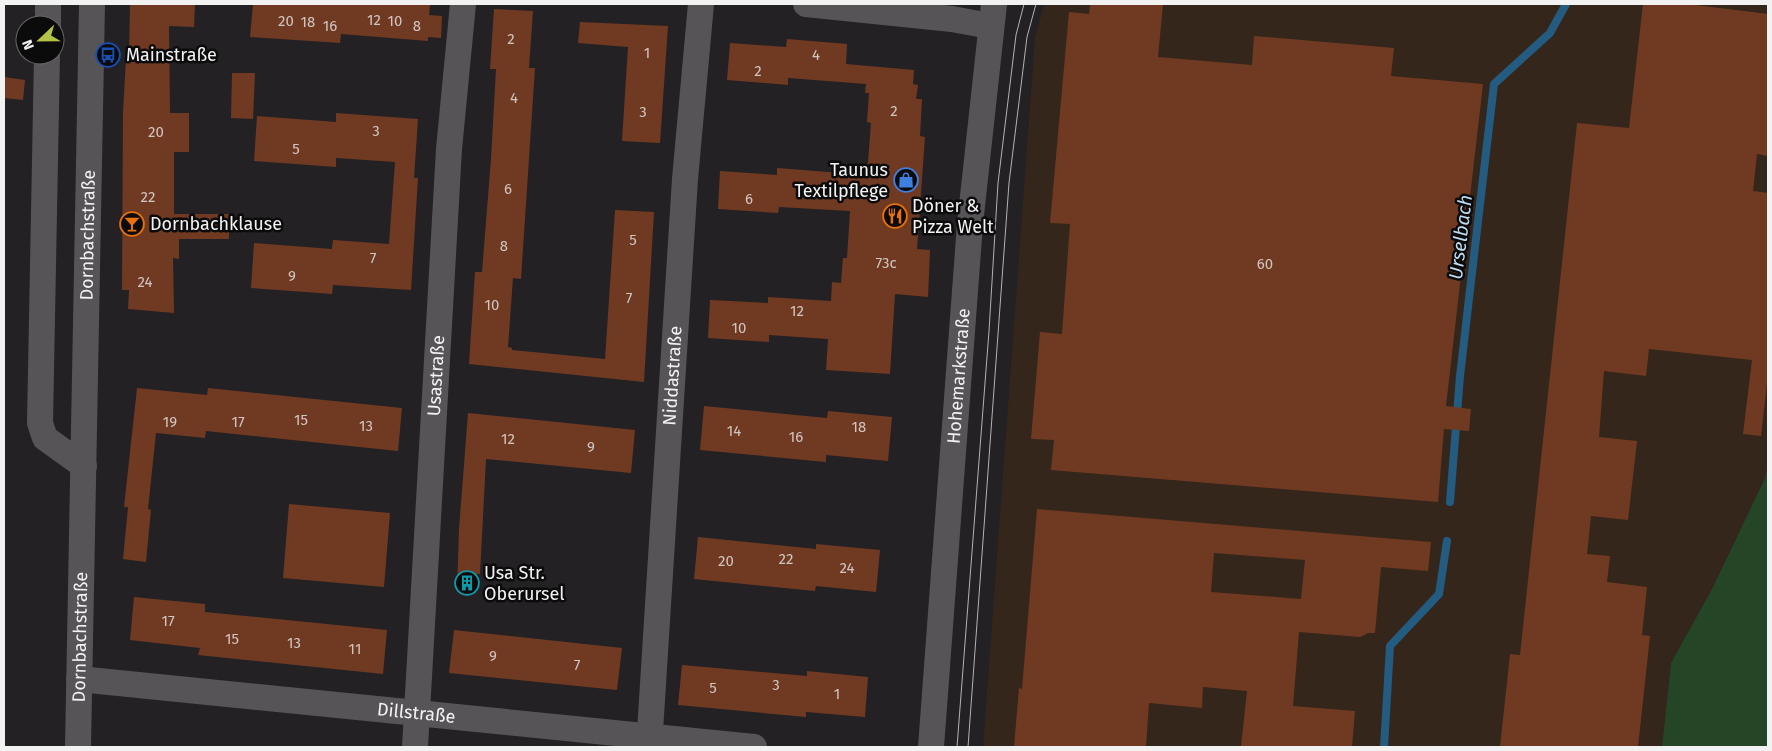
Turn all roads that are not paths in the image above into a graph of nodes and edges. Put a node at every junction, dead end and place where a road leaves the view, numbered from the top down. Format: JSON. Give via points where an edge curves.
{"nodes":[{"id":1,"x":92,"y":4,"type":"edge"},
{"id":2,"x":463,"y":4,"type":"edge"},
{"id":3,"x":701,"y":4,"type":"edge"},
{"id":4,"x":806,"y":4,"type":"edge"},
{"id":5,"x":992,"y":15,"type":"edge"},
{"id":6,"x":47,"y":65,"type":"edge"},
{"id":7,"x":84,"y":466,"type":"junction"},
{"id":8,"x":79,"y":679,"type":"junction"},
{"id":9,"x":417,"y":713,"type":"junction"},
{"id":10,"x":649,"y":742,"type":"edge"},
{"id":11,"x":78,"y":747,"type":"edge"},
{"id":12,"x":415,"y":747,"type":"edge"},
{"id":13,"x":754,"y":747,"type":"edge"},
{"id":14,"x":931,"y":747,"type":"edge"}],
"edges":[{"from":1,"to":7,"type":"street","name":"Dornbachstraße"},
{"from":2,"to":9,"type":"street","name":"Usastraße","via":[[449,149]]},
{"from":3,"to":10,"type":"street","name":"Niddastraße","via":[[685,179]]},
{"from":4,"to":5,"type":"street","via":[[952,19]]},
{"from":5,"to":14,"type":"street","name":"Hohemarkstraße","via":[[970,224]]},
{"from":6,"to":7,"type":"street","via":[[40,423],[45,438]]},
{"from":7,"to":8,"type":"street","name":"Dornbachstraße"},
{"from":8,"to":9,"type":"street","name":"Dillstraße"},
{"from":8,"to":11,"type":"street","name":"Dornbachstraße"},
{"from":9,"to":10,"type":"street","name":"Dillstraße"},
{"from":9,"to":12,"type":"street","name":"Usastraße"},
{"from":10,"to":13,"type":"street","name":"Dillstraße"}]}
